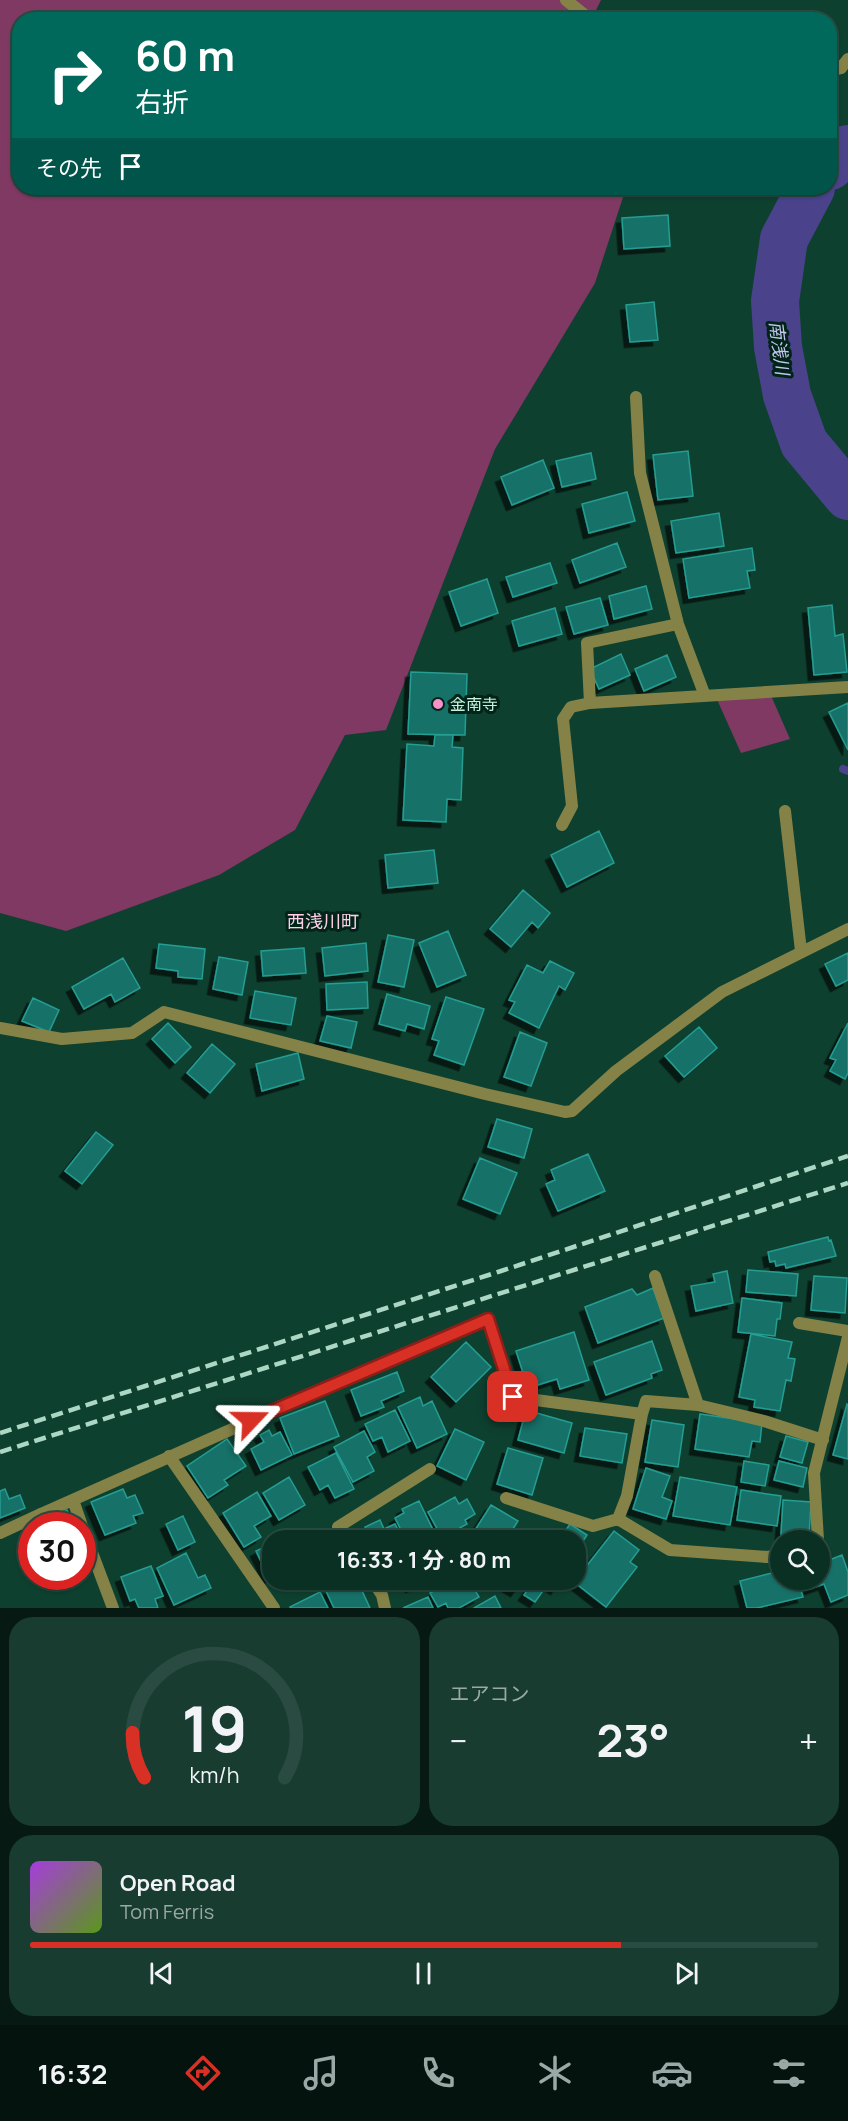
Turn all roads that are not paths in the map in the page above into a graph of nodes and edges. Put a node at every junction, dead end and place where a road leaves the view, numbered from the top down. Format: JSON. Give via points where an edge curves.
{"nodes":[{"id":1,"x":566,"y":0,"type":"edge"},
{"id":2,"x":581,"y":12,"type":"edge"},
{"id":3,"x":636,"y":397,"type":"dead end"},
{"id":4,"x":678,"y":624,"type":"junction"},
{"id":5,"x":848,"y":687,"type":"edge"},
{"id":6,"x":705,"y":696,"type":"junction"},
{"id":7,"x":590,"y":703,"type":"junction"},
{"id":8,"x":785,"y":811,"type":"dead end"},
{"id":9,"x":562,"y":825,"type":"dead end"},
{"id":10,"x":848,"y":929,"type":"edge"},
{"id":11,"x":801,"y":951,"type":"junction"},
{"id":12,"x":0,"y":1028,"type":"edge"},
{"id":13,"x":655,"y":1276,"type":"dead end"},
{"id":14,"x":799,"y":1323,"type":"dead end"},
{"id":15,"x":848,"y":1338,"type":"edge"},
{"id":16,"x":698,"y":1405,"type":"junction"},
{"id":17,"x":642,"y":1414,"type":"junction"},
{"id":18,"x":823,"y":1440,"type":"junction"},
{"id":19,"x":169,"y":1456,"type":"junction"},
{"id":20,"x":430,"y":1469,"type":"dead end"},
{"id":21,"x":506,"y":1498,"type":"dead end"},
{"id":22,"x":73,"y":1500,"type":"junction"},
{"id":23,"x":77,"y":1512,"type":"edge"},
{"id":24,"x":618,"y":1519,"type":"junction"},
{"id":25,"x":340,"y":1530,"type":"edge"},
{"id":26,"x":817,"y":1530,"type":"edge"},
{"id":27,"x":0,"y":1533,"type":"edge"},
{"id":28,"x":770,"y":1557,"type":"edge"},
{"id":29,"x":96,"y":1563,"type":"edge"},
{"id":30,"x":379,"y":1590,"type":"edge"},
{"id":31,"x":113,"y":1608,"type":"edge"},
{"id":32,"x":274,"y":1608,"type":"edge"},
{"id":33,"x":385,"y":1608,"type":"edge"}],
"edges":[{"from":1,"to":2,"type":"street"},
{"from":3,"to":4,"type":"street","via":[[640,473]]},
{"from":4,"to":6,"type":"street"},
{"from":4,"to":7,"type":"street","via":[[587,643]]},
{"from":5,"to":6,"type":"street"},
{"from":6,"to":7,"type":"street"},
{"from":7,"to":9,"type":"street","via":[[571,707],[563,719],[572,806]]},
{"from":8,"to":11,"type":"street"},
{"from":10,"to":11,"type":"street"},
{"from":11,"to":12,"type":"street","via":[[722,992],[616,1071],[572,1111],[565,1112],[164,1012],[132,1033],[62,1039]]},
{"from":13,"to":16,"type":"street"},
{"from":14,"to":15,"type":"street"},
{"from":15,"to":18,"type":"street"},
{"from":16,"to":17,"type":"street","via":[[646,1401]]},
{"from":16,"to":18,"type":"street"},
{"from":17,"to":19,"type":"street","via":[[513,1397],[488,1319]]},
{"from":17,"to":24,"type":"street","via":[[627,1496]]},
{"from":18,"to":26,"type":"street","via":[[814,1473]]},
{"from":19,"to":22,"type":"street"},
{"from":19,"to":32,"type":"street"},
{"from":20,"to":25,"type":"street","via":[[338,1527]]},
{"from":21,"to":24,"type":"street","via":[[593,1526]]},
{"from":22,"to":23,"type":"street"},
{"from":22,"to":27,"type":"street"},
{"from":24,"to":28,"type":"street","via":[[670,1550]]},
{"from":29,"to":31,"type":"street"},
{"from":30,"to":33,"type":"street"}]}
